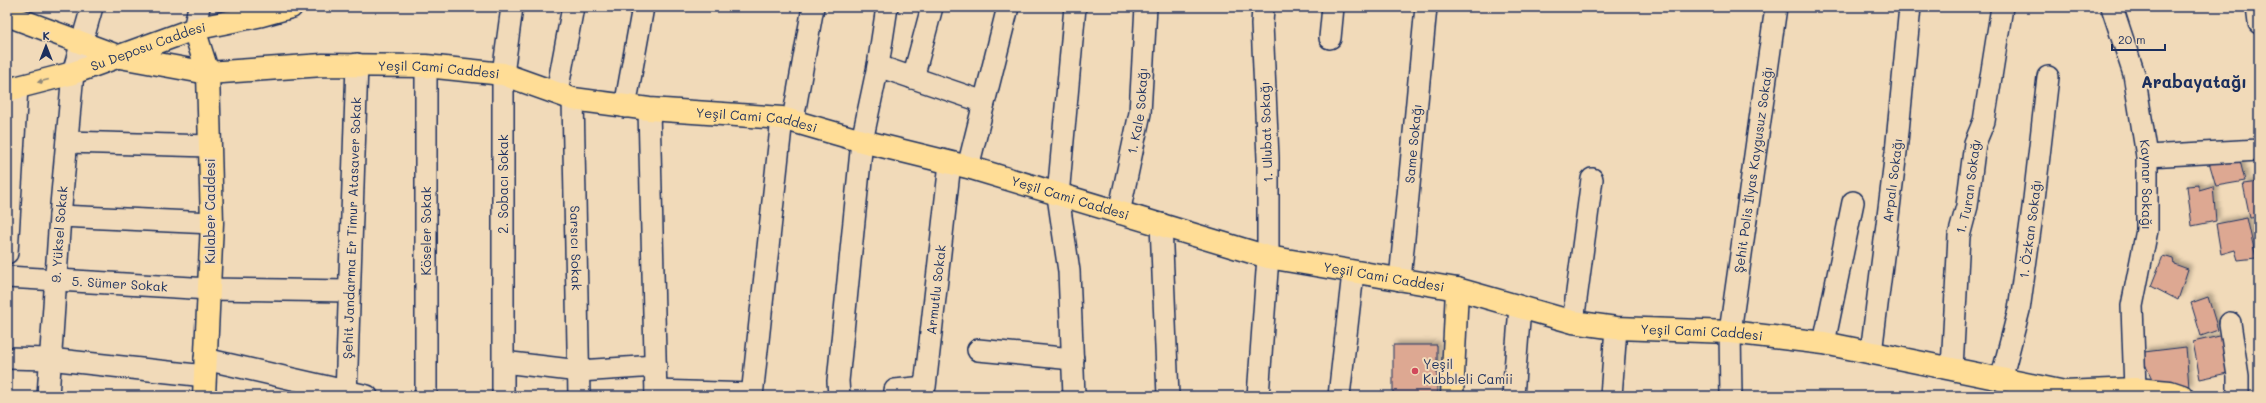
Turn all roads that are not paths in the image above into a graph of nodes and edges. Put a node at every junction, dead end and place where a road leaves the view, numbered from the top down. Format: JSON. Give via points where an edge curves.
{"nodes":[{"id":1,"x":92,"y":7,"type":"edge"},
{"id":2,"x":199,"y":7,"type":"edge"},
{"id":3,"x":291,"y":7,"type":"edge"},
{"id":4,"x":512,"y":7,"type":"edge"},
{"id":5,"x":572,"y":7,"type":"edge"},
{"id":6,"x":643,"y":7,"type":"edge"},
{"id":7,"x":813,"y":7,"type":"edge"},
{"id":8,"x":887,"y":7,"type":"edge"},
{"id":9,"x":932,"y":7,"type":"edge"},
{"id":10,"x":1008,"y":7,"type":"edge"},
{"id":11,"x":1075,"y":7,"type":"edge"},
{"id":12,"x":1146,"y":7,"type":"edge"},
{"id":13,"x":1263,"y":7,"type":"edge"},
{"id":14,"x":1333,"y":7,"type":"edge"},
{"id":15,"x":1426,"y":7,"type":"edge"},
{"id":16,"x":1776,"y":7,"type":"edge"},
{"id":17,"x":1910,"y":7,"type":"edge"},
{"id":18,"x":2002,"y":7,"type":"edge"},
{"id":19,"x":2112,"y":7,"type":"edge"},
{"id":20,"x":2256,"y":7,"type":"edge"},
{"id":21,"x":263,"y":11,"type":"edge"},
{"id":22,"x":7,"y":15,"type":"edge"},
{"id":23,"x":2259,"y":23,"type":"edge"},
{"id":24,"x":194,"y":29,"type":"junction"},
{"id":25,"x":1330,"y":38,"type":"dead end"},
{"id":26,"x":81,"y":43,"type":"junction"},
{"id":27,"x":120,"y":57,"type":"junction"},
{"id":28,"x":357,"y":64,"type":"junction"},
{"id":29,"x":426,"y":66,"type":"junction"},
{"id":30,"x":878,"y":66,"type":"junction"},
{"id":31,"x":73,"y":73,"type":"junction"},
{"id":32,"x":208,"y":73,"type":"junction"},
{"id":33,"x":502,"y":74,"type":"junction"},
{"id":34,"x":2048,"y":77,"type":"dead end"},
{"id":35,"x":913,"y":78,"type":"junction"},
{"id":36,"x":12,"y":88,"type":"edge"},
{"id":37,"x":565,"y":96,"type":"junction"},
{"id":38,"x":984,"y":102,"type":"junction"},
{"id":39,"x":625,"y":106,"type":"junction"},
{"id":40,"x":649,"y":109,"type":"junction"},
{"id":41,"x":787,"y":119,"type":"junction"},
{"id":42,"x":862,"y":141,"type":"junction"},
{"id":43,"x":67,"y":142,"type":"junction"},
{"id":44,"x":209,"y":146,"type":"junction"},
{"id":45,"x":2259,"y":150,"type":"edge"},
{"id":46,"x":2147,"y":156,"type":"junction"},
{"id":47,"x":959,"y":165,"type":"junction"},
{"id":48,"x":1592,"y":179,"type":"dead end"},
{"id":49,"x":1058,"y":196,"type":"junction"},
{"id":50,"x":1853,"y":202,"type":"dead end"},
{"id":51,"x":1119,"y":212,"type":"junction"},
{"id":52,"x":60,"y":216,"type":"junction"},
{"id":53,"x":212,"y":223,"type":"junction"},
{"id":54,"x":1160,"y":224,"type":"junction"},
{"id":55,"x":7,"y":253,"type":"edge"},
{"id":56,"x":1268,"y":257,"type":"junction"},
{"id":57,"x":1353,"y":272,"type":"junction"},
{"id":58,"x":7,"y":277,"type":"edge"},
{"id":59,"x":56,"y":279,"type":"junction"},
{"id":60,"x":1400,"y":280,"type":"junction"},
{"id":61,"x":209,"y":289,"type":"junction"},
{"id":62,"x":1457,"y":289,"type":"junction"},
{"id":63,"x":349,"y":291,"type":"junction"},
{"id":64,"x":1520,"y":307,"type":"junction"},
{"id":65,"x":1573,"y":322,"type":"junction"},
{"id":66,"x":2230,"y":323,"type":"dead end"},
{"id":67,"x":1616,"y":328,"type":"junction"},
{"id":68,"x":1730,"y":332,"type":"junction"},
{"id":69,"x":1824,"y":343,"type":"junction"},
{"id":70,"x":978,"y":350,"type":"dead end"},
{"id":71,"x":1871,"y":353,"type":"junction"},
{"id":72,"x":7,"y":358,"type":"edge"},
{"id":73,"x":1073,"y":359,"type":"junction"},
{"id":74,"x":49,"y":360,"type":"junction"},
{"id":75,"x":503,"y":362,"type":"junction"},
{"id":76,"x":656,"y":366,"type":"junction"},
{"id":77,"x":1952,"y":368,"type":"junction"},
{"id":78,"x":579,"y":371,"type":"junction"},
{"id":79,"x":205,"y":377,"type":"edge"},
{"id":80,"x":2011,"y":386,"type":"edge"},
{"id":81,"x":2135,"y":389,"type":"junction"},
{"id":82,"x":895,"y":393,"type":"edge"},
{"id":83,"x":346,"y":394,"type":"edge"},
{"id":84,"x":656,"y":394,"type":"edge"},
{"id":85,"x":752,"y":395,"type":"edge"},
{"id":86,"x":48,"y":396,"type":"edge"},
{"id":87,"x":367,"y":396,"type":"edge"},
{"id":88,"x":426,"y":396,"type":"edge"},
{"id":89,"x":503,"y":396,"type":"edge"},
{"id":90,"x":579,"y":396,"type":"edge"},
{"id":91,"x":839,"y":396,"type":"edge"},
{"id":92,"x":1074,"y":396,"type":"edge"},
{"id":93,"x":1168,"y":396,"type":"edge"},
{"id":94,"x":1258,"y":396,"type":"edge"},
{"id":95,"x":1339,"y":396,"type":"edge"},
{"id":96,"x":1452,"y":396,"type":"edge"},
{"id":97,"x":1513,"y":396,"type":"edge"},
{"id":98,"x":1611,"y":396,"type":"edge"},
{"id":99,"x":1731,"y":396,"type":"edge"},
{"id":100,"x":2182,"y":396,"type":"edge"},
{"id":101,"x":2238,"y":396,"type":"edge"}],
"edges":[{"from":1,"to":26,"type":"street","name":"9. Yüksel Sokak"},
{"from":2,"to":24,"type":"street"},
{"from":3,"to":21,"type":"main road","name":"Su Deposu Caddesi"},
{"from":4,"to":33,"type":"street","name":"2. Sobacı Sokak"},
{"from":5,"to":37,"type":"street","name":"Sarsıcı Sokak"},
{"from":6,"to":39,"type":"street"},
{"from":7,"to":41,"type":"street"},
{"from":8,"to":30,"type":"street"},
{"from":9,"to":35,"type":"street"},
{"from":10,"to":38,"type":"street"},
{"from":11,"to":49,"type":"street"},
{"from":12,"to":51,"type":"street","name":"1. Kale Sokağı","via":[[1140,113]]},
{"from":13,"to":56,"type":"street","name":"1. Ulubat Sokağı"},
{"from":14,"to":25,"type":"street"},
{"from":15,"to":60,"type":"street","name":"Same Sokağı"},
{"from":16,"to":68,"type":"street","name":"Şehit Polis İlyas Kaygusuz Sokağı"},
{"from":17,"to":71,"type":"street","name":"Arpalı Sokağı","via":[[1896,152]]},
{"from":18,"to":77,"type":"street","name":"1. Turan Sokağı","via":[[1984,121],[1975,143],[1967,206],[1959,236]]},
{"from":19,"to":46,"type":"street","name":"Kaynar Sokağı","via":[[2134,74]]},
{"from":20,"to":23,"type":"street"},
{"from":21,"to":24,"type":"main road","name":"Su Deposu Caddesi"},
{"from":22,"to":26,"type":"main road","name":"Yeşil Cami Caddesi"},
{"from":24,"to":27,"type":"main road","name":"Su Deposu Caddesi"},
{"from":24,"to":32,"type":"main road","name":"Kulaber Caddesi"},
{"from":26,"to":27,"type":"main road","name":"Yeşil Cami Caddesi"},
{"from":26,"to":31,"type":"street","name":"9. Yüksel Sokak"},
{"from":27,"to":31,"type":"main road","name":"Su Deposu Caddesi"},
{"from":27,"to":32,"type":"main road","name":"Yeşil Cami Caddesi"},
{"from":28,"to":29,"type":"main road","name":"Yeşil Cami Caddesi"},
{"from":28,"to":32,"type":"main road","name":"Yeşil Cami Caddesi"},
{"from":28,"to":63,"type":"street","name":"Şehit Jandarma Er Timur Atasaver Sokak"},
{"from":29,"to":33,"type":"main road","name":"Yeşil Cami Caddesi"},
{"from":29,"to":88,"type":"street","name":"Köseler Sokak"},
{"from":30,"to":35,"type":"street"},
{"from":30,"to":42,"type":"street"},
{"from":31,"to":36,"type":"main road","name":"Su Deposu Caddesi","one_way":true},
{"from":31,"to":43,"type":"street","name":"9. Yüksel Sokak"},
{"from":32,"to":44,"type":"main road","name":"Kulaber Caddesi"},
{"from":33,"to":37,"type":"main road","name":"Yeşil Cami Caddesi"},
{"from":33,"to":75,"type":"street","name":"2. Sobacı Sokak"},
{"from":34,"to":80,"type":"street","name":"1. Özkan Sokağı"},
{"from":35,"to":38,"type":"street"},
{"from":36,"to":55,"type":"street"},
{"from":37,"to":39,"type":"main road","name":"Yeşil Cami Caddesi"},
{"from":37,"to":78,"type":"street","name":"Sarsıcı Sokak"},
{"from":38,"to":47,"type":"street"},
{"from":39,"to":40,"type":"main road","name":"Yeşil Cami Caddesi"},
{"from":40,"to":41,"type":"main road","name":"Yeşil Cami Caddesi"},
{"from":40,"to":76,"type":"street"},
{"from":41,"to":42,"type":"main road","name":"Yeşil Cami Caddesi"},
{"from":41,"to":85,"type":"street"},
{"from":42,"to":47,"type":"main road","name":"Yeşil Cami Caddesi"},
{"from":42,"to":91,"type":"street","via":[[838,382]]},
{"from":43,"to":44,"type":"street"},
{"from":43,"to":52,"type":"street","name":"9. Yüksel Sokak"},
{"from":44,"to":53,"type":"main road","name":"Kulaber Caddesi"},
{"from":45,"to":46,"type":"street"},
{"from":46,"to":81,"type":"street","name":"Kaynar Sokağı","via":[[2147,230],[2132,306]]},
{"from":47,"to":49,"type":"main road","name":"Yeşil Cami Caddesi"},
{"from":47,"to":82,"type":"street","name":"Armutlu Sokak","via":[[925,387]]},
{"from":48,"to":65,"type":"street"},
{"from":49,"to":51,"type":"main road","name":"Yeşil Cami Caddesi"},
{"from":49,"to":73,"type":"street","via":[[1069,271]]},
{"from":50,"to":69,"type":"street"},
{"from":51,"to":54,"type":"main road","name":"Yeşil Cami Caddesi"},
{"from":52,"to":53,"type":"street"},
{"from":52,"to":59,"type":"street","name":"9. Yüksel Sokak"},
{"from":53,"to":61,"type":"main road","name":"Kulaber Caddesi"},
{"from":54,"to":56,"type":"main road","name":"Yeşil Cami Caddesi"},
{"from":54,"to":93,"type":"street"},
{"from":56,"to":57,"type":"main road","name":"Yeşil Cami Caddesi"},
{"from":56,"to":94,"type":"street","name":"1. Ulubat Sokağı"},
{"from":57,"to":60,"type":"main road","name":"Yeşil Cami Caddesi"},
{"from":57,"to":95,"type":"street"},
{"from":58,"to":59,"type":"street","name":"5. Sümer Sokak"},
{"from":59,"to":61,"type":"street","name":"5. Sümer Sokak"},
{"from":59,"to":74,"type":"street","name":"9. Yüksel Sokak"},
{"from":60,"to":62,"type":"main road","name":"Yeşil Cami Caddesi"},
{"from":61,"to":63,"type":"street","name":"5. Sümer Sokak"},
{"from":61,"to":79,"type":"main road","name":"Kulaber Caddesi"},
{"from":62,"to":64,"type":"main road","name":"Yeşil Cami Caddesi"},
{"from":62,"to":96,"type":"main road"},
{"from":63,"to":83,"type":"street","name":"Şehit Jandarma Er Timur Atasaver Sokak"},
{"from":64,"to":65,"type":"main road","name":"Yeşil Cami Caddesi"},
{"from":64,"to":97,"type":"street"},
{"from":65,"to":67,"type":"main road","name":"Yeşil Cami Caddesi"},
{"from":66,"to":101,"type":"street","via":[[2238,376]]},
{"from":67,"to":68,"type":"main road","name":"Yeşil Cami Caddesi"},
{"from":67,"to":98,"type":"street"},
{"from":68,"to":69,"type":"main road","name":"Yeşil Cami Caddesi"},
{"from":68,"to":99,"type":"street","name":"Şehit Polis İlyas Kaygusuz Sokağı"},
{"from":69,"to":71,"type":"main road","name":"Yeşil Cami Caddesi"},
{"from":70,"to":73,"type":"street"},
{"from":71,"to":77,"type":"main road","name":"Yeşil Cami Caddesi"},
{"from":72,"to":74,"type":"street"},
{"from":73,"to":92,"type":"street"},
{"from":74,"to":79,"type":"street"},
{"from":74,"to":86,"type":"street","name":"9. Yüksel Sokak"},
{"from":75,"to":78,"type":"street"},
{"from":75,"to":89,"type":"street","name":"2. Sobacı Sokak"},
{"from":76,"to":78,"type":"street"},
{"from":76,"to":84,"type":"street"},
{"from":77,"to":80,"type":"main road","name":"Yeşil Cami Caddesi"},
{"from":78,"to":90,"type":"street","name":"Sarsıcı Sokak"},
{"from":79,"to":83,"type":"street"},
{"from":80,"to":81,"type":"main road","name":"Yeşil Cami Caddesi","via":[[2065,392]]},
{"from":81,"to":100,"type":"main road","name":"Yeşil Cami Caddesi","via":[[2170,392]]},
{"from":83,"to":87,"type":"street"},
{"from":84,"to":85,"type":"street"}]}
